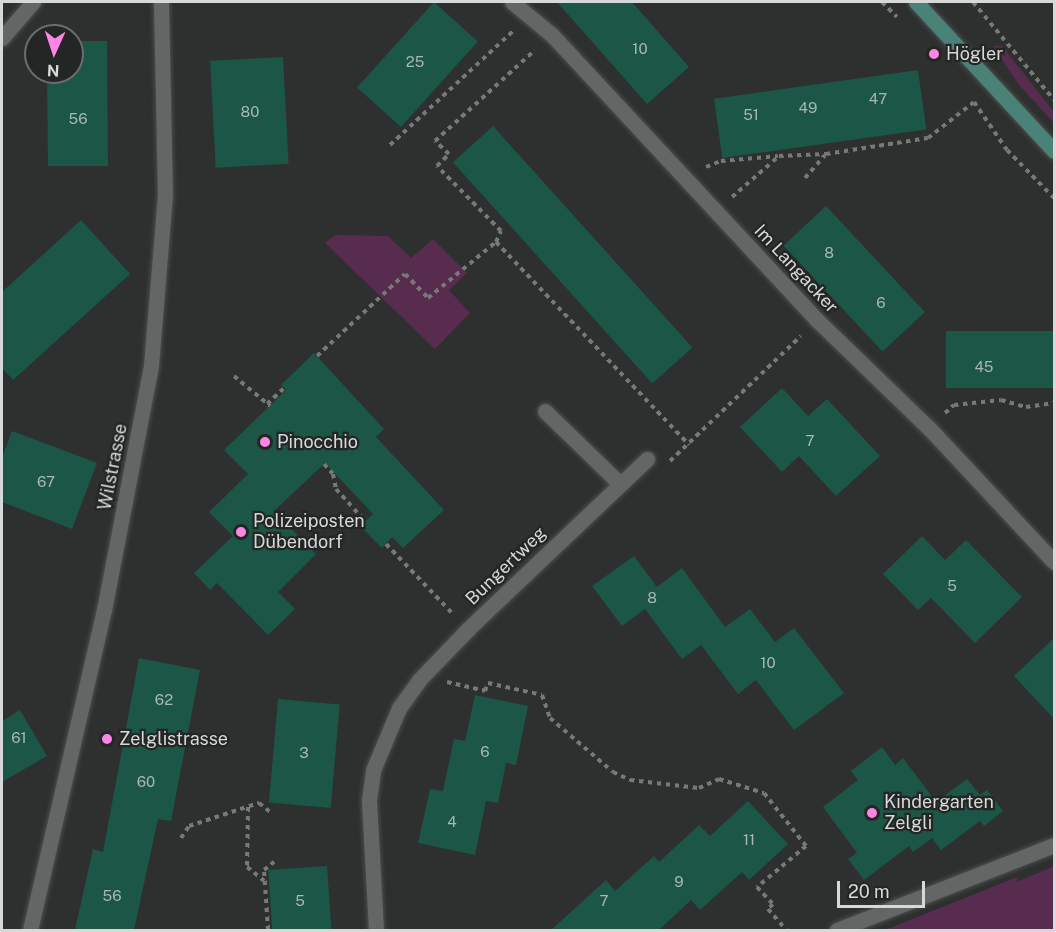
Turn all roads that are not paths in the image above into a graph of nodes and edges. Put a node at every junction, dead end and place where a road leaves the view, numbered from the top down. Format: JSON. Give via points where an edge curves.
{"nodes":[{"id":1,"x":33,"y":2,"type":"edge"},
{"id":2,"x":161,"y":2,"type":"edge"},
{"id":3,"x":512,"y":2,"type":"edge"},
{"id":4,"x":916,"y":2,"type":"edge"},
{"id":5,"x":2,"y":38,"type":"edge"},
{"id":6,"x":1054,"y":151,"type":"edge"},
{"id":7,"x":545,"y":411,"type":"dead end"},
{"id":8,"x":647,"y":459,"type":"road end"},
{"id":9,"x":620,"y":484,"type":"junction"},
{"id":10,"x":1054,"y":562,"type":"edge"},
{"id":11,"x":1054,"y":844,"type":"edge"},
{"id":12,"x":30,"y":930,"type":"edge"},
{"id":13,"x":376,"y":930,"type":"edge"},
{"id":14,"x":837,"y":930,"type":"edge"}],
"edges":[{"from":1,"to":5,"type":"street"},
{"from":2,"to":12,"type":"street","name":"Wilstrasse","via":[[165,195],[151,365],[104,610]]},
{"from":3,"to":10,"type":"street","name":"Im Langacker","via":[[527,18],[552,34],[817,320],[930,429]]},
{"from":4,"to":6,"type":"main road"},
{"from":7,"to":9,"type":"street"},
{"from":8,"to":9,"type":"street","name":"Bungertweg"},
{"from":9,"to":13,"type":"street","name":"Bungertweg","via":[[468,629],[399,708],[373,770],[369,835]]},
{"from":11,"to":14,"type":"street"}]}
